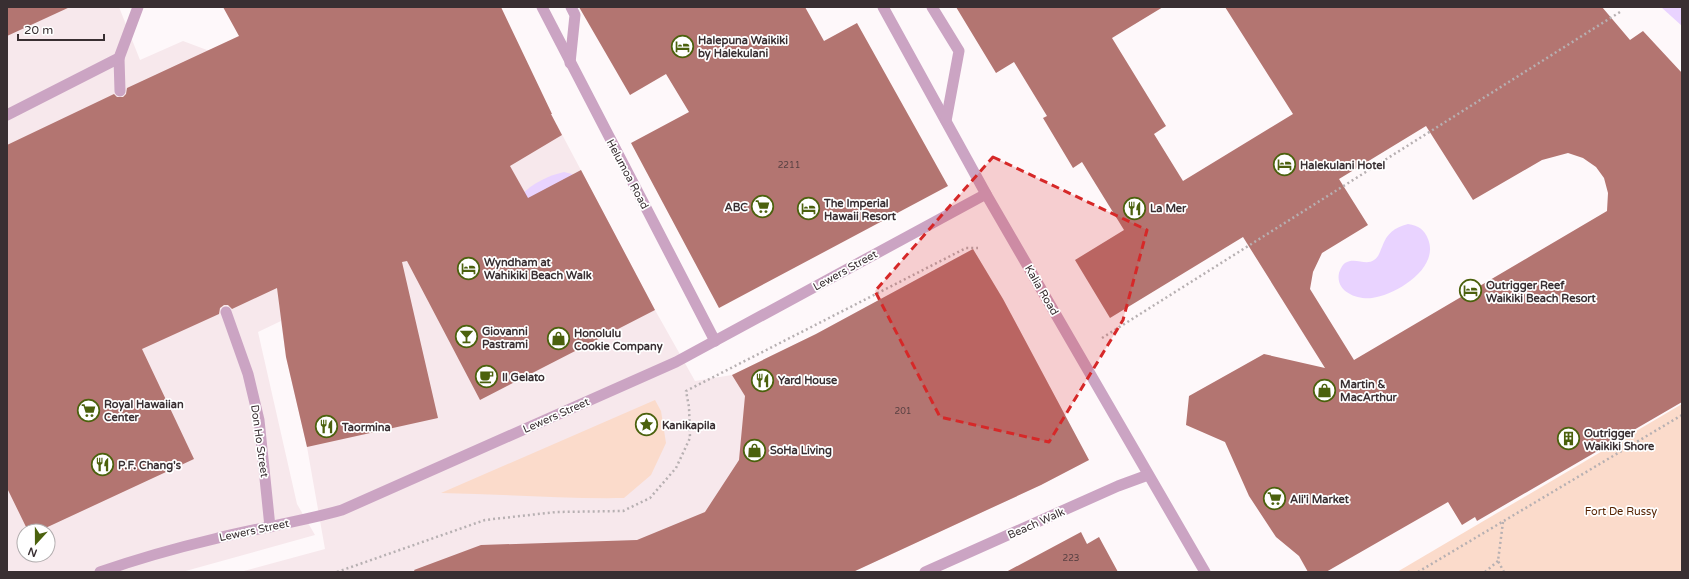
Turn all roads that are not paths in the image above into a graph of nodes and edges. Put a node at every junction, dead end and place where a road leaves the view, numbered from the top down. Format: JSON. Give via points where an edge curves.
{"nodes":[{"id":1,"x":138,"y":7,"type":"edge"},
{"id":2,"x":542,"y":7,"type":"edge"},
{"id":3,"x":571,"y":7,"type":"edge"},
{"id":4,"x":883,"y":7,"type":"edge"},
{"id":5,"x":932,"y":7,"type":"edge"},
{"id":6,"x":119,"y":58,"type":"junction"},
{"id":7,"x":570,"y":63,"type":"junction"},
{"id":8,"x":120,"y":91,"type":"dead end"},
{"id":9,"x":7,"y":116,"type":"edge"},
{"id":10,"x":946,"y":121,"type":"junction"},
{"id":11,"x":986,"y":194,"type":"junction"},
{"id":12,"x":226,"y":312,"type":"dead end"},
{"id":13,"x":715,"y":341,"type":"junction"},
{"id":14,"x":1148,"y":475,"type":"junction"},
{"id":15,"x":270,"y":527,"type":"junction"},
{"id":16,"x":100,"y":572,"type":"edge"},
{"id":17,"x":925,"y":572,"type":"edge"},
{"id":18,"x":1205,"y":572,"type":"edge"}],
"edges":[{"from":1,"to":6,"type":"street"},
{"from":2,"to":7,"type":"street","name":"Helumoa Road"},
{"from":3,"to":7,"type":"street","via":[[575,15]]},
{"from":4,"to":10,"type":"street","name":"Kalia Road"},
{"from":5,"to":10,"type":"street","via":[[959,51]]},
{"from":6,"to":8,"type":"street"},
{"from":6,"to":9,"type":"street"},
{"from":7,"to":13,"type":"street","name":"Helumoa Road"},
{"from":10,"to":11,"type":"street","name":"Kalia Road"},
{"from":11,"to":13,"type":"street","name":"Lewers Street"},
{"from":11,"to":14,"type":"street","name":"Kalia Road"},
{"from":12,"to":15,"type":"street","name":"Don Ho Street","via":[[248,374],[259,420]]},
{"from":13,"to":15,"type":"street","name":"Lewers Street","via":[[676,362],[342,510]]},
{"from":14,"to":17,"type":"street","name":"Beach Walk"},
{"from":14,"to":18,"type":"street","name":"Kalia Road"},
{"from":15,"to":16,"type":"street","name":"Lewers Street","via":[[215,538]]}]}
